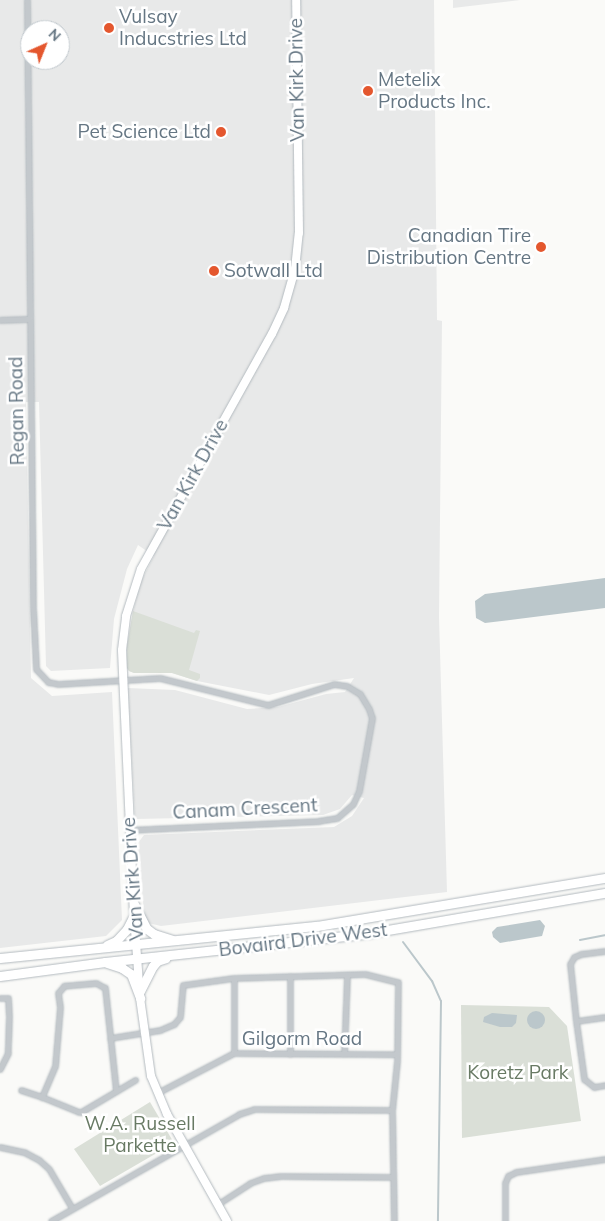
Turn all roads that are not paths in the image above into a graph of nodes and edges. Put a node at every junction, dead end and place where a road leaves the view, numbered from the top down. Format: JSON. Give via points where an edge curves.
{"nodes":[{"id":1,"x":27,"y":0,"type":"edge"},
{"id":2,"x":296,"y":0,"type":"edge"},
{"id":3,"x":30,"y":319,"type":"junction"},
{"id":4,"x":0,"y":320,"type":"edge"},
{"id":5,"x":122,"y":680,"type":"junction"},
{"id":6,"x":130,"y":830,"type":"junction"},
{"id":7,"x":605,"y":878,"type":"edge"},
{"id":8,"x":605,"y":893,"type":"edge"},
{"id":9,"x":134,"y":904,"type":"junction"},
{"id":10,"x":134,"y":915,"type":"junction"},
{"id":11,"x":175,"y":941,"type":"junction"},
{"id":12,"x":137,"y":944,"type":"junction"},
{"id":13,"x":96,"y":949,"type":"junction"},
{"id":14,"x":605,"y":951,"type":"edge"},
{"id":15,"x":175,"y":955,"type":"junction"},
{"id":16,"x":0,"y":958,"type":"edge"},
{"id":17,"x":138,"y":958,"type":"junction"},
{"id":18,"x":105,"y":962,"type":"junction"},
{"id":19,"x":0,"y":976,"type":"edge"},
{"id":20,"x":290,"y":976,"type":"junction"},
{"id":21,"x":347,"y":976,"type":"junction"},
{"id":22,"x":234,"y":978,"type":"junction"},
{"id":23,"x":140,"y":994,"type":"junction"},
{"id":24,"x":0,"y":998,"type":"edge"},
{"id":25,"x":605,"y":1017,"type":"edge"},
{"id":26,"x":576,"y":1021,"type":"junction"},
{"id":27,"x":144,"y":1034,"type":"junction"},
{"id":28,"x":110,"y":1038,"type":"junction"},
{"id":29,"x":234,"y":1053,"type":"junction"},
{"id":30,"x":290,"y":1054,"type":"junction"},
{"id":31,"x":344,"y":1054,"type":"junction"},
{"id":32,"x":397,"y":1054,"type":"junction"},
{"id":33,"x":0,"y":1069,"type":"edge"},
{"id":34,"x":135,"y":1080,"type":"dead end"},
{"id":35,"x":605,"y":1086,"type":"edge"},
{"id":36,"x":21,"y":1090,"type":"dead end"},
{"id":37,"x":116,"y":1091,"type":"junction"},
{"id":38,"x":156,"y":1093,"type":"junction"},
{"id":39,"x":42,"y":1097,"type":"junction"},
{"id":40,"x":392,"y":1110,"type":"junction"},
{"id":41,"x":185,"y":1144,"type":"junction"},
{"id":42,"x":0,"y":1147,"type":"edge"},
{"id":43,"x":605,"y":1159,"type":"edge"},
{"id":44,"x":393,"y":1177,"type":"junction"},
{"id":45,"x":218,"y":1204,"type":"junction"},
{"id":46,"x":72,"y":1208,"type":"junction"},
{"id":47,"x":50,"y":1221,"type":"edge"},
{"id":48,"x":227,"y":1221,"type":"edge"},
{"id":49,"x":394,"y":1221,"type":"edge"},
{"id":50,"x":505,"y":1221,"type":"edge"}],
"edges":[{"from":1,"to":3,"type":"street","name":"Regan Road"},
{"from":2,"to":5,"type":"street","name":"Van Kirk Drive","via":[[299,233],[295,269],[284,308],[272,334],[141,569],[126,616]]},
{"from":3,"to":4,"type":"street"},
{"from":3,"to":5,"type":"street","name":"Regan Road","via":[[34,663],[40,676],[58,684]]},
{"from":5,"to":6,"type":"street","name":"Van Kirk Drive"},
{"from":5,"to":6,"type":"street","name":"Canam Crescent","via":[[160,678],[268,705],[334,684],[347,686],[360,694],[372,718],[359,791],[353,804],[337,818]]},
{"from":6,"to":9,"type":"street","name":"Van Kirk Drive"},
{"from":7,"to":11,"type":"main road","name":"Bovaird Drive West","via":[[317,926]]},
{"from":8,"to":15,"type":"main road","name":"Bovaird Drive West","via":[[370,933]]},
{"from":9,"to":10,"type":"street","name":"Van Kirk Drive"},
{"from":9,"to":11,"type":"main road","via":[[147,929]]},
{"from":10,"to":12,"type":"street","name":"Van Kirk Drive"},
{"from":10,"to":13,"type":"main road","via":[[116,941]]},
{"from":11,"to":12,"type":"main road","name":"Bovaird Drive West"},
{"from":12,"to":13,"type":"main road","name":"Bovaird Drive West"},
{"from":12,"to":17,"type":"street","name":"Van Kirk Drive"},
{"from":13,"to":16,"type":"main road","name":"Bovaird Drive West"},
{"from":14,"to":26,"type":"street","via":[[581,954],[570,964]]},
{"from":15,"to":17,"type":"main road","name":"Bovaird Drive West"},
{"from":15,"to":23,"type":"main road","via":[[157,961],[146,975]]},
{"from":17,"to":18,"type":"main road","name":"Bovaird Drive West"},
{"from":17,"to":23,"type":"street","name":"Van Kirk Drive"},
{"from":18,"to":19,"type":"main road","name":"Bovaird Drive West"},
{"from":18,"to":23,"type":"main road","via":[[131,974]]},
{"from":20,"to":21,"type":"street"},
{"from":20,"to":22,"type":"street"},
{"from":20,"to":30,"type":"street"},
{"from":21,"to":31,"type":"street"},
{"from":21,"to":32,"type":"street","via":[[365,974],[398,982]]},
{"from":22,"to":27,"type":"street","via":[[183,985],[180,1017],[174,1024]]},
{"from":22,"to":29,"type":"street"},
{"from":23,"to":27,"type":"street","name":"Van Kirk Drive"},
{"from":24,"to":33,"type":"street","via":[[8,998],[9,1016],[8,1053]]},
{"from":25,"to":26,"type":"street"},
{"from":26,"to":35,"type":"street","via":[[584,1079],[594,1087]]},
{"from":27,"to":28,"type":"street"},
{"from":27,"to":38,"type":"street","name":"Van Kirk Drive"},
{"from":28,"to":37,"type":"street"},
{"from":28,"to":39,"type":"street","via":[[103,986],[96,983],[60,988],[55,1066]]},
{"from":29,"to":30,"type":"street","name":"Gilgorm Road"},
{"from":29,"to":38,"type":"street","name":"Gilgorm Road"},
{"from":30,"to":31,"type":"street","name":"Gilgorm Road"},
{"from":31,"to":32,"type":"street","name":"Gilgorm Road"},
{"from":32,"to":40,"type":"street"},
{"from":34,"to":37,"type":"street"},
{"from":36,"to":39,"type":"street"},
{"from":37,"to":39,"type":"street","via":[[78,1113]]},
{"from":38,"to":41,"type":"street","name":"Van Kirk Drive"},
{"from":40,"to":41,"type":"street","via":[[254,1109]]},
{"from":40,"to":44,"type":"street"},
{"from":41,"to":45,"type":"street","name":"Van Kirk Drive"},
{"from":41,"to":46,"type":"street"},
{"from":42,"to":46,"type":"street","via":[[24,1152],[39,1160],[49,1169]]},
{"from":43,"to":50,"type":"street","via":[[516,1172],[508,1176],[505,1182]]},
{"from":44,"to":45,"type":"street","via":[[272,1177],[250,1184]]},
{"from":44,"to":49,"type":"street"},
{"from":45,"to":48,"type":"street","name":"Van Kirk Drive"},
{"from":46,"to":47,"type":"street"}]}
